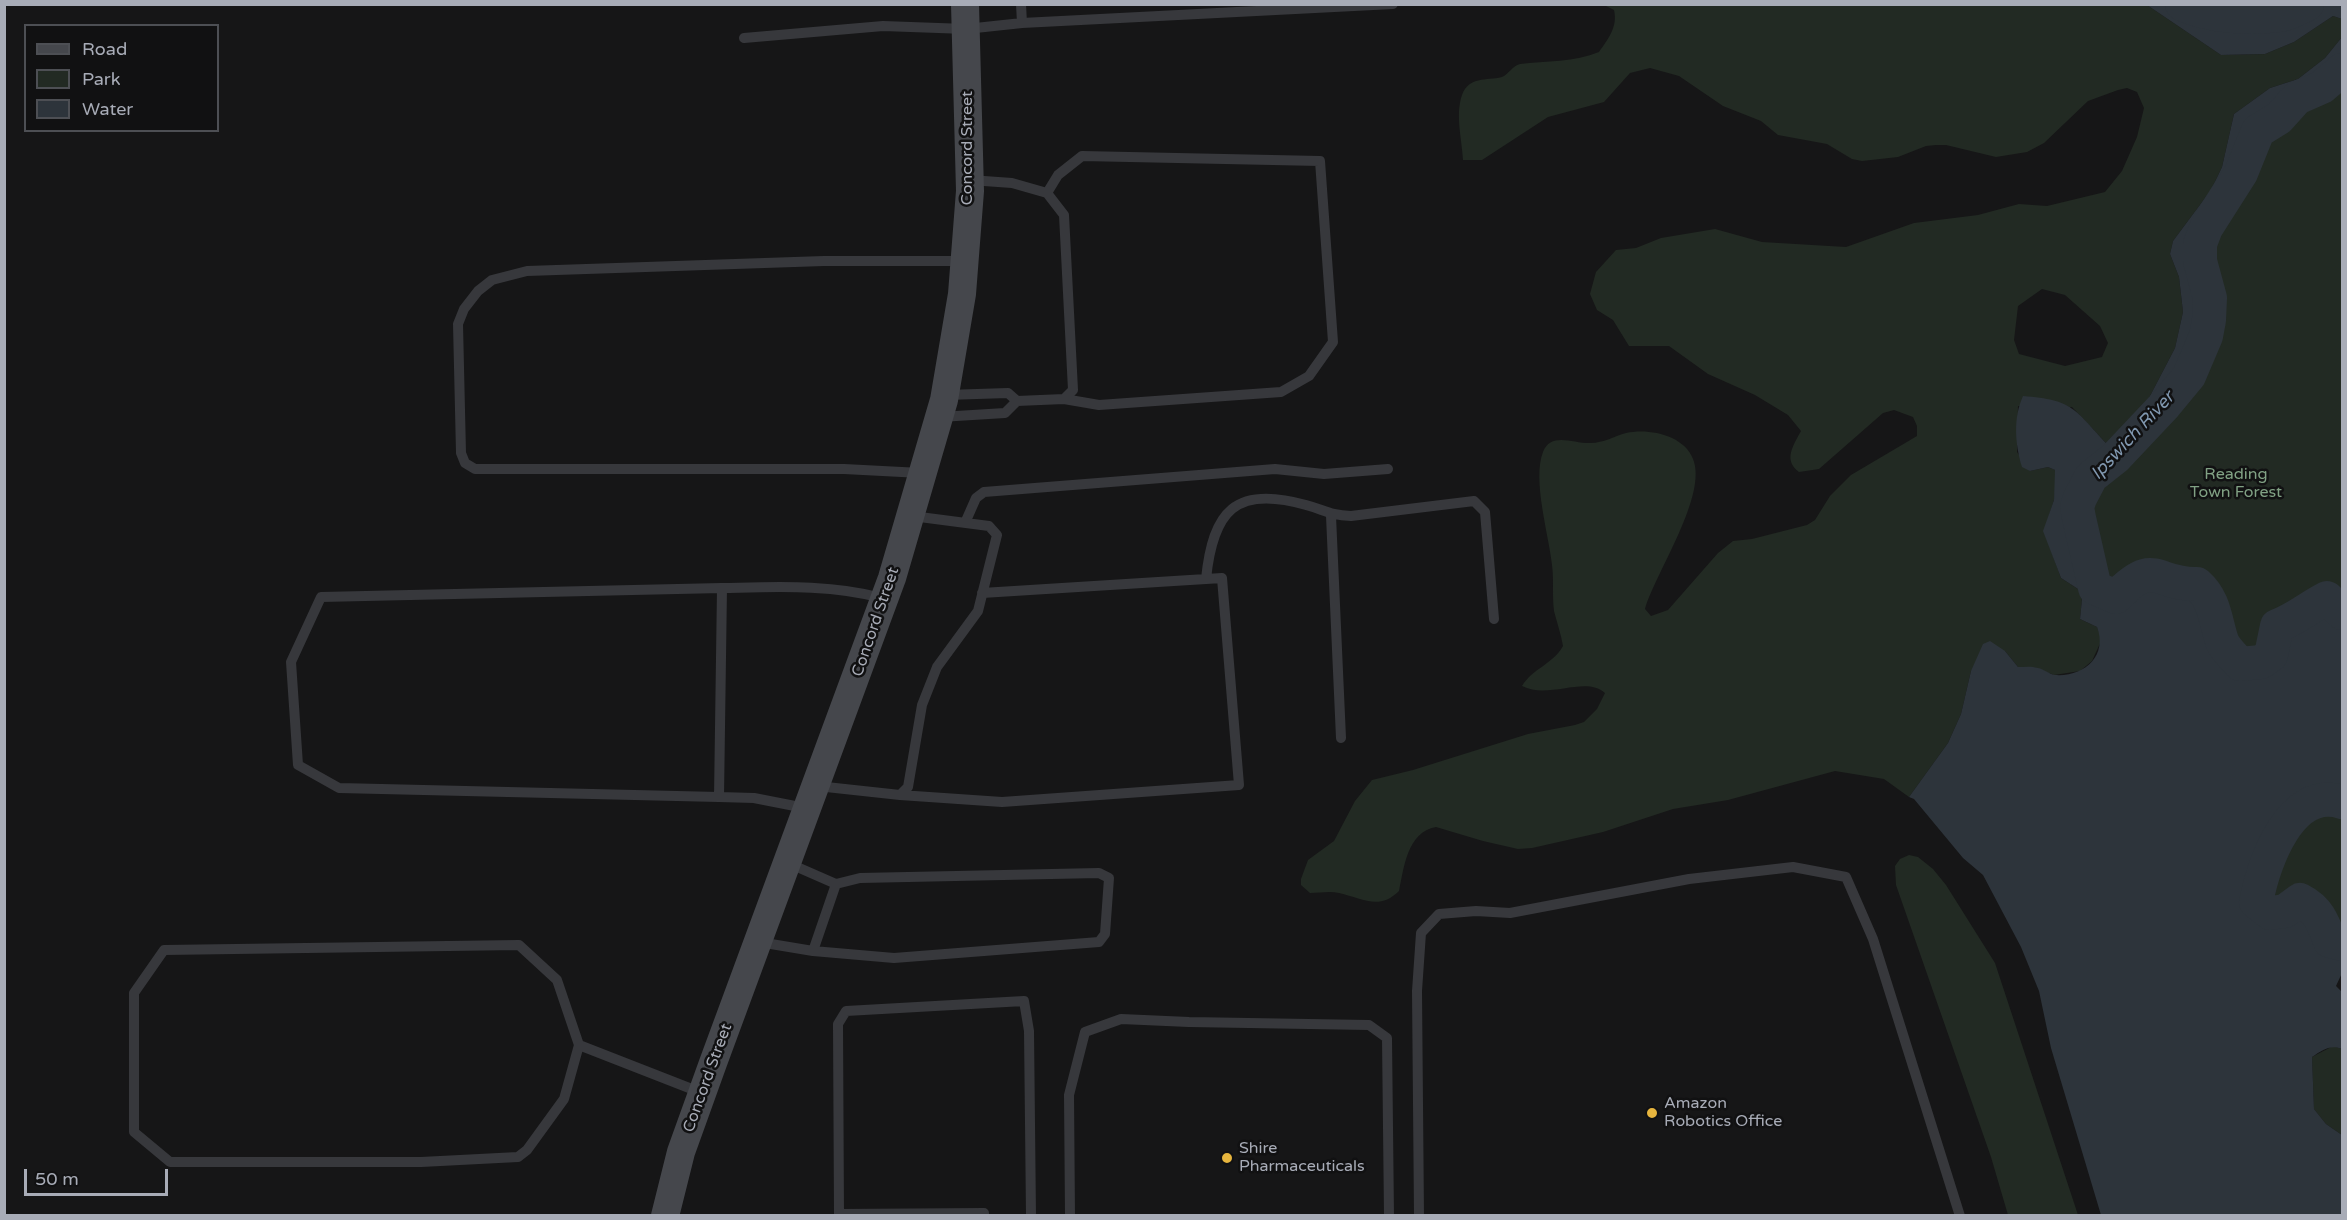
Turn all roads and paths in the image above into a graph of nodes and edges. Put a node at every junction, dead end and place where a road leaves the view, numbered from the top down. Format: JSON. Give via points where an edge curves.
{"nodes":[{"id":1,"x":1021,"y":4,"type":"edge"},
{"id":2,"x":1394,"y":4,"type":"edge"},
{"id":3,"x":966,"y":17,"type":"edge"},
{"id":4,"x":1022,"y":23,"type":"junction"},
{"id":5,"x":744,"y":38,"type":"dead end"},
{"id":6,"x":970,"y":180,"type":"junction"},
{"id":7,"x":1047,"y":193,"type":"junction"},
{"id":8,"x":964,"y":261,"type":"junction"},
{"id":9,"x":1064,"y":399,"type":"junction"},
{"id":10,"x":1017,"y":401,"type":"junction"},
{"id":11,"x":942,"y":406,"type":"junction"},
{"id":12,"x":1388,"y":469,"type":"dead end"},
{"id":13,"x":924,"y":473,"type":"junction"},
{"id":14,"x":911,"y":516,"type":"junction"},
{"id":15,"x":1331,"y":516,"type":"junction"},
{"id":16,"x":965,"y":523,"type":"junction"},
{"id":17,"x":1206,"y":579,"type":"junction"},
{"id":18,"x":722,"y":588,"type":"junction"},
{"id":19,"x":982,"y":593,"type":"junction"},
{"id":20,"x":884,"y":599,"type":"junction"},
{"id":21,"x":1494,"y":619,"type":"dead end"},
{"id":22,"x":1341,"y":738,"type":"dead end"},
{"id":23,"x":900,"y":795,"type":"junction"},
{"id":24,"x":719,"y":797,"type":"junction"},
{"id":25,"x":812,"y":797,"type":"junction"},
{"id":26,"x":788,"y":863,"type":"junction"},
{"id":27,"x":836,"y":884,"type":"junction"},
{"id":28,"x":758,"y":942,"type":"junction"},
{"id":29,"x":813,"y":951,"type":"junction"},
{"id":30,"x":579,"y":1044,"type":"junction"},
{"id":31,"x":702,"y":1093,"type":"junction"},
{"id":32,"x":665,"y":1215,"type":"edge"},
{"id":33,"x":984,"y":1215,"type":"edge"},
{"id":34,"x":1031,"y":1215,"type":"edge"},
{"id":35,"x":1070,"y":1215,"type":"edge"},
{"id":36,"x":1389,"y":1215,"type":"edge"},
{"id":37,"x":1419,"y":1215,"type":"edge"},
{"id":38,"x":1960,"y":1215,"type":"edge"}],
"edges":[{"from":1,"to":4,"type":"lane"},
{"from":2,"to":4,"type":"lane"},
{"from":3,"to":4,"type":"lane"},
{"from":3,"to":5,"type":"lane"},
{"from":3,"to":6,"type":"street","name":"Concord Street"},
{"from":6,"to":7,"type":"lane","via":[[1012,183]]},
{"from":6,"to":8,"type":"street","name":"Concord Street"},
{"from":7,"to":9,"type":"lane","via":[[1064,215],[1066,231],[1073,390]]},
{"from":7,"to":9,"type":"lane","via":[[1058,175],[1082,156],[1320,161],[1333,342],[1309,376],[1281,392],[1099,405]]},
{"from":8,"to":11,"type":"street","name":"Concord Street"},
{"from":8,"to":13,"type":"lane","via":[[824,261],[527,271],[492,280],[471,299],[458,324],[460,453],[465,463],[475,469],[844,468]]},
{"from":9,"to":10,"type":"lane"},
{"from":10,"to":11,"type":"lane","via":[[1008,393]]},
{"from":10,"to":11,"type":"lane","via":[[1005,413]]},
{"from":11,"to":13,"type":"street","name":"Concord Street"},
{"from":12,"to":16,"type":"lane","via":[[1324,474],[1275,469],[984,492],[976,498]]},
{"from":13,"to":14,"type":"street","name":"Concord Street"},
{"from":14,"to":16,"type":"lane"},
{"from":14,"to":20,"type":"street","name":"Concord Street"},
{"from":15,"to":17,"type":"lane","via":[[1309,505],[1266,497],[1231,508],[1213,538]]},
{"from":15,"to":21,"type":"lane","via":[[1474,501],[1485,512]]},
{"from":15,"to":22,"type":"lane"},
{"from":16,"to":19,"type":"lane","via":[[989,526],[997,535]]},
{"from":17,"to":19,"type":"lane"},
{"from":17,"to":23,"type":"lane","via":[[1222,578],[1239,785],[1002,802]]},
{"from":18,"to":20,"type":"lane","via":[[796,586],[858,592]]},
{"from":18,"to":24,"type":"lane"},
{"from":18,"to":24,"type":"lane","via":[[321,597],[291,662],[298,765],[339,788]]},
{"from":19,"to":23,"type":"lane","via":[[978,610],[937,667],[922,705],[908,786]]},
{"from":20,"to":25,"type":"street","name":"Concord Street"},
{"from":23,"to":25,"type":"lane"},
{"from":24,"to":25,"type":"lane"},
{"from":25,"to":26,"type":"street","name":"Concord Street"},
{"from":26,"to":27,"type":"lane"},
{"from":26,"to":28,"type":"street","name":"Concord Street"},
{"from":27,"to":29,"type":"lane"},
{"from":27,"to":29,"type":"lane","via":[[860,878],[1099,873],[1109,878],[1105,934],[1099,942],[894,958]]},
{"from":28,"to":29,"type":"lane"},
{"from":28,"to":31,"type":"street","name":"Concord Street"},
{"from":30,"to":30,"type":"lane","via":[[564,1099],[518,1157],[421,1162],[170,1162],[134,1132],[134,993],[164,950],[519,945],[557,980]]},
{"from":30,"to":31,"type":"lane"},
{"from":31,"to":32,"type":"street","name":"Concord Street"},
{"from":33,"to":34,"type":"lane","via":[[839,1214],[838,1024],[846,1011],[1023,1001],[1029,1031]]},
{"from":35,"to":36,"type":"lane","via":[[1069,1095],[1086,1032],[1121,1019],[1369,1024],[1387,1038]]},
{"from":37,"to":38,"type":"lane","via":[[1417,991],[1421,933],[1439,914],[1510,913],[1689,879],[1793,867],[1846,877],[1873,939]]}]}
